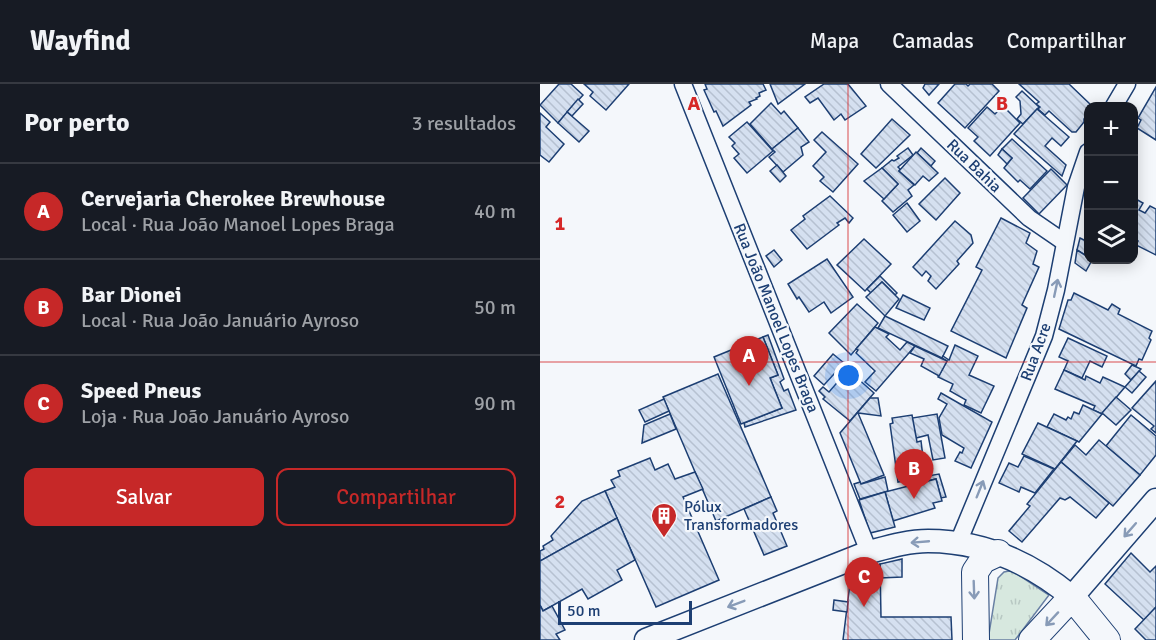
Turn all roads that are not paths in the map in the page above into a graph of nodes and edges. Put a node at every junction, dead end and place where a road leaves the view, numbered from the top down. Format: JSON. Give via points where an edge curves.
{"nodes":[{"id":1,"x":683,"y":84,"type":"edge"},
{"id":2,"x":889,"y":84,"type":"edge"},
{"id":3,"x":1127,"y":84,"type":"edge"},
{"id":4,"x":1116,"y":102,"type":"edge"},
{"id":5,"x":1088,"y":156,"type":"edge"},
{"id":6,"x":1064,"y":242,"type":"junction"},
{"id":7,"x":1156,"y":500,"type":"edge"},
{"id":8,"x":958,"y":543,"type":"junction"},
{"id":9,"x":868,"y":552,"type":"junction"},
{"id":10,"x":998,"y":553,"type":"junction"},
{"id":11,"x":1072,"y":597,"type":"junction"},
{"id":12,"x":646,"y":640,"type":"edge"},
{"id":13,"x":976,"y":640,"type":"edge"},
{"id":14,"x":1032,"y":640,"type":"edge"},
{"id":15,"x":1107,"y":640,"type":"edge"}],
"edges":[{"from":1,"to":9,"type":"street","name":"Rua João Manoel Lopes Braga"},
{"from":2,"to":6,"type":"street","name":"Rua Bahia","via":[[1029,218]]},
{"from":3,"to":4,"type":"street"},
{"from":5,"to":6,"type":"street","name":"Rua Acre"},
{"from":8,"to":6,"type":"street","name":"Rua Acre","one_way":true,"via":[[1044,336]]},
{"from":7,"to":11,"type":"main road","one_way":true},
{"from":8,"to":9,"type":"main road","one_way":true,"via":[[926,541]]},
{"from":8,"to":10,"type":"main road"},
{"from":9,"to":12,"type":"main road","one_way":true},
{"from":10,"to":11,"type":"main road","via":[[1032,568]]},
{"from":10,"to":13,"type":"main road","one_way":true,"via":[[983,560],[975,572]]},
{"from":11,"to":14,"type":"main road","one_way":true},
{"from":11,"to":15,"type":"main road"}]}
